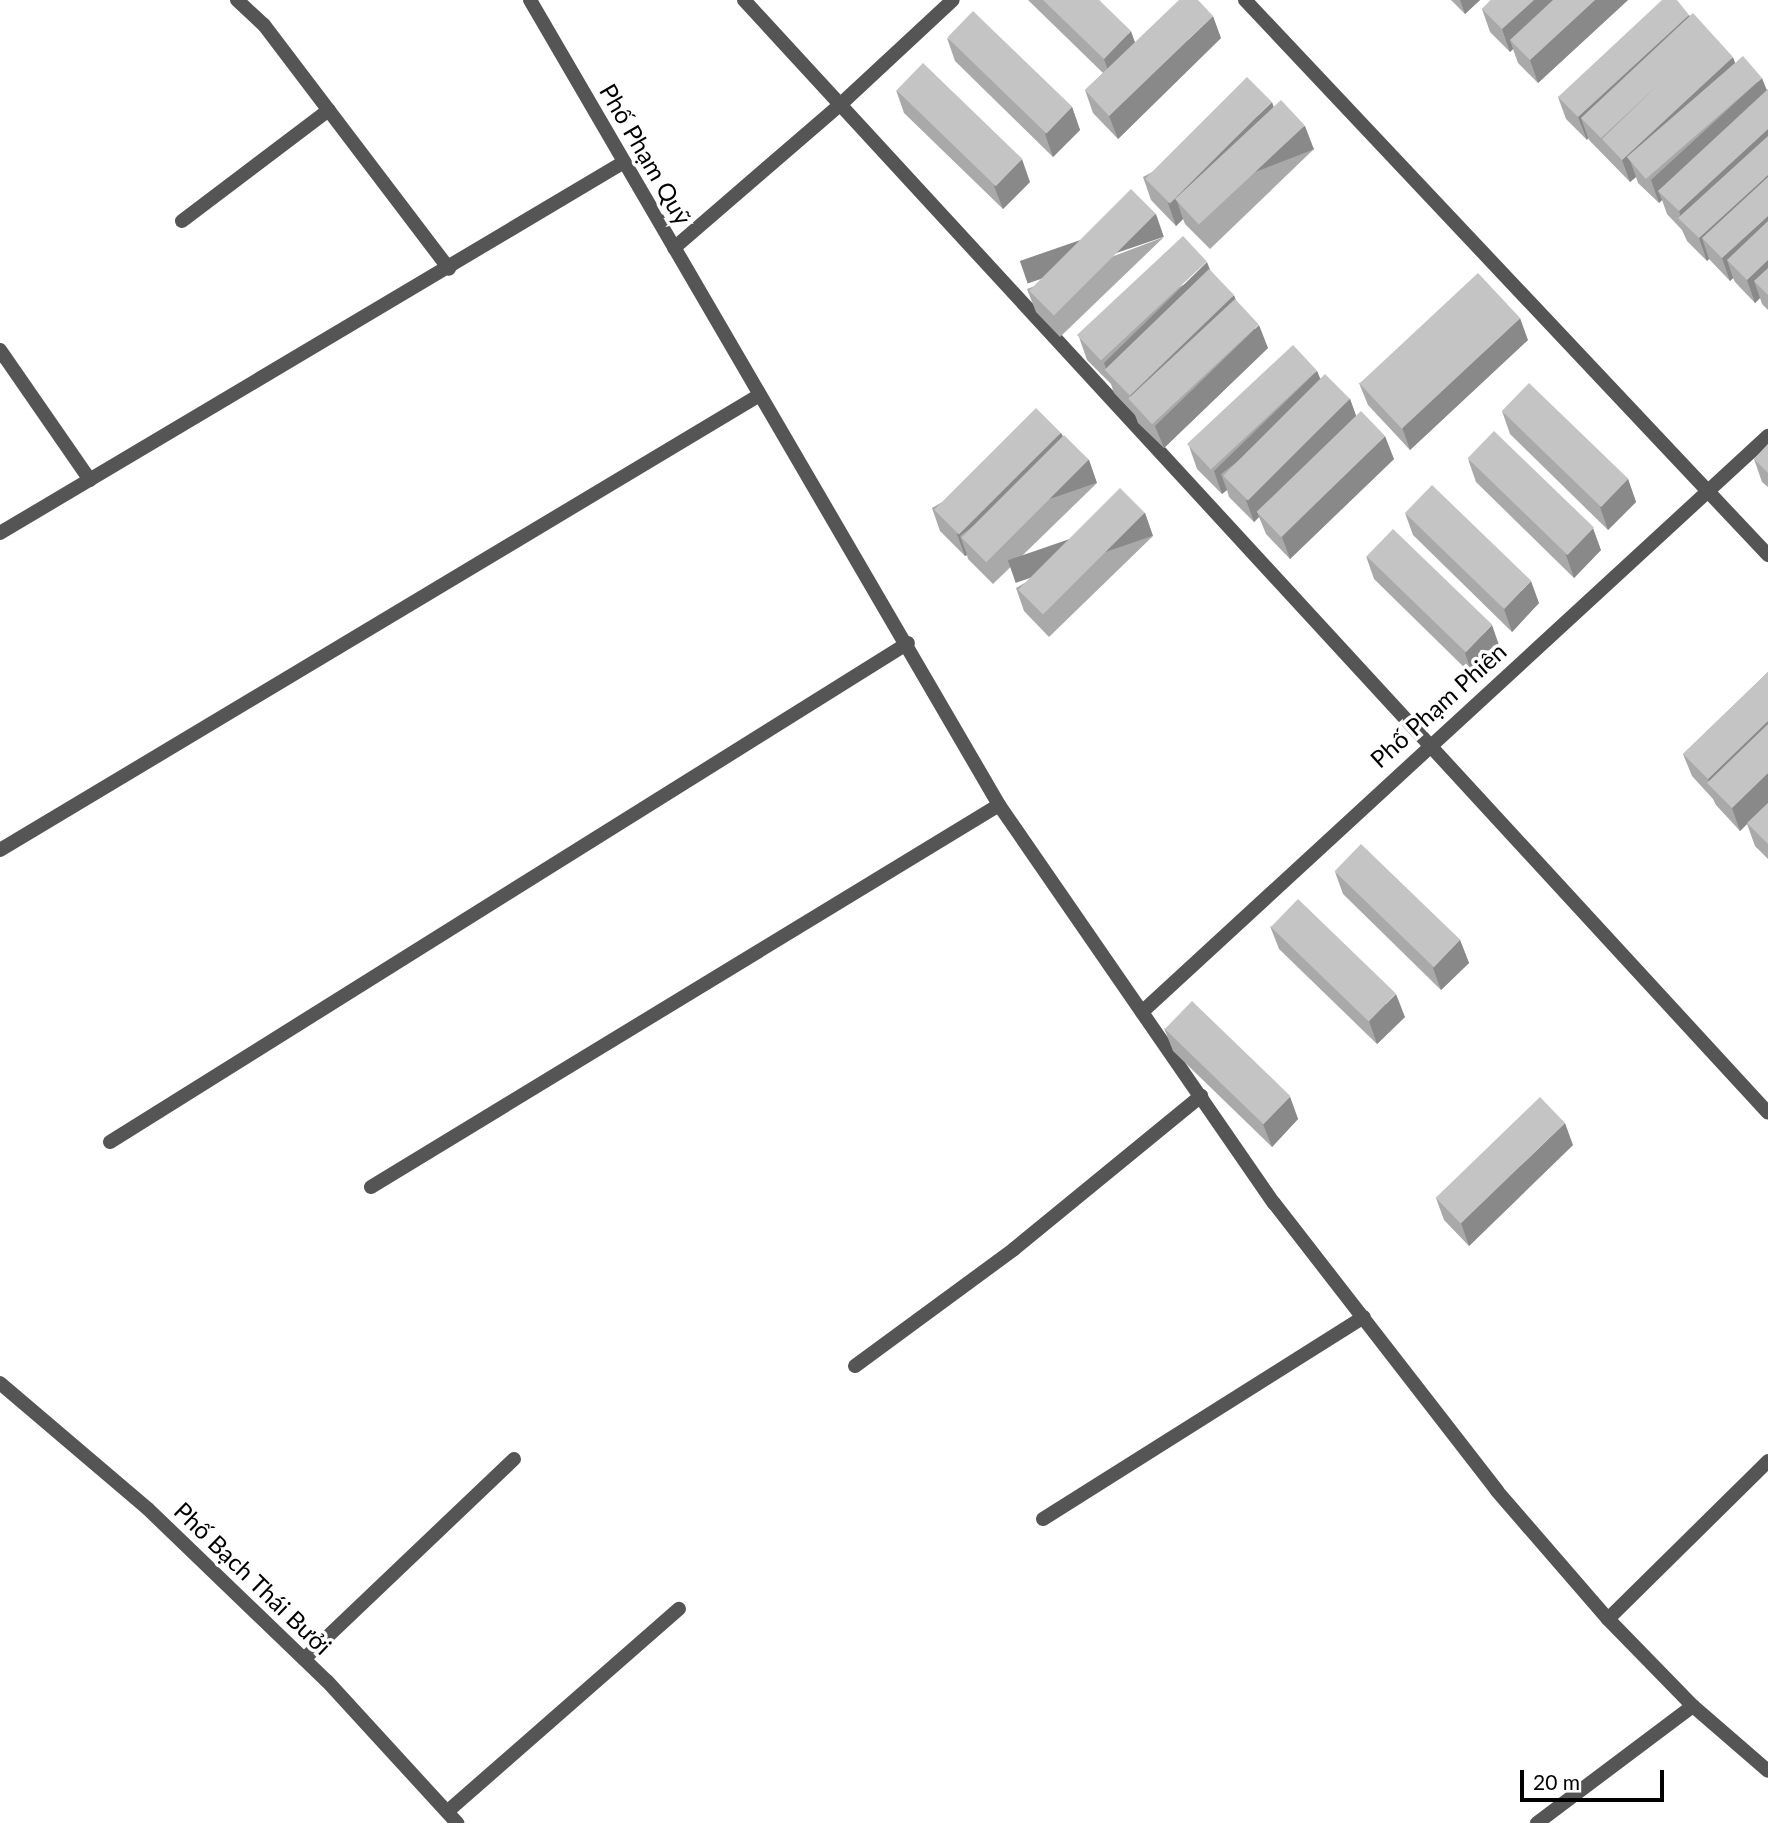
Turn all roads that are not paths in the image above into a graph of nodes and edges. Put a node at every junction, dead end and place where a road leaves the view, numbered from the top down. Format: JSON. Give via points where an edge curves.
{"nodes":[{"id":1,"x":237,"y":0,"type":"edge"},
{"id":2,"x":530,"y":0,"type":"edge"},
{"id":3,"x":744,"y":0,"type":"edge"},
{"id":4,"x":953,"y":0,"type":"edge"},
{"id":5,"x":1245,"y":0,"type":"edge"},
{"id":6,"x":842,"y":103,"type":"junction"},
{"id":7,"x":329,"y":110,"type":"junction"},
{"id":8,"x":624,"y":162,"type":"junction"},
{"id":9,"x":182,"y":221,"type":"dead end"},
{"id":10,"x":674,"y":248,"type":"junction"},
{"id":11,"x":449,"y":269,"type":"junction"},
{"id":12,"x":0,"y":350,"type":"edge"},
{"id":13,"x":758,"y":396,"type":"junction"},
{"id":14,"x":1768,"y":436,"type":"edge"},
{"id":15,"x":90,"y":480,"type":"junction"},
{"id":16,"x":1706,"y":494,"type":"junction"},
{"id":17,"x":0,"y":533,"type":"edge"},
{"id":18,"x":1768,"y":555,"type":"edge"},
{"id":19,"x":908,"y":643,"type":"junction"},
{"id":20,"x":1430,"y":742,"type":"junction"},
{"id":21,"x":999,"y":805,"type":"junction"},
{"id":22,"x":0,"y":850,"type":"edge"},
{"id":23,"x":1142,"y":1012,"type":"junction"},
{"id":24,"x":1201,"y":1096,"type":"junction"},
{"id":25,"x":1768,"y":1113,"type":"edge"},
{"id":26,"x":110,"y":1142,"type":"dead end"},
{"id":27,"x":371,"y":1187,"type":"dead end"},
{"id":28,"x":1364,"y":1317,"type":"junction"},
{"id":29,"x":855,"y":1366,"type":"dead end"},
{"id":30,"x":0,"y":1383,"type":"edge"},
{"id":31,"x":514,"y":1459,"type":"dead end"},
{"id":32,"x":1768,"y":1461,"type":"edge"},
{"id":33,"x":1043,"y":1519,"type":"dead end"},
{"id":34,"x":679,"y":1609,"type":"dead end"},
{"id":35,"x":1608,"y":1619,"type":"junction"},
{"id":36,"x":304,"y":1659,"type":"junction"},
{"id":37,"x":1693,"y":1706,"type":"junction"},
{"id":38,"x":1768,"y":1771,"type":"edge"},
{"id":39,"x":452,"y":1817,"type":"edge"},
{"id":40,"x":1537,"y":1823,"type":"edge"}],
"edges":[{"from":1,"to":7,"type":"street","via":[[264,24]]},
{"from":2,"to":8,"type":"street","name":"Phố Phạm Quỹ"},
{"from":3,"to":6,"type":"street"},
{"from":4,"to":6,"type":"street","name":"Phố Phạm Quỹ"},
{"from":5,"to":16,"type":"street"},
{"from":6,"to":10,"type":"street","name":"Phố Phạm Quỹ"},
{"from":6,"to":20,"type":"street"},
{"from":7,"to":9,"type":"street"},
{"from":7,"to":11,"type":"street"},
{"from":8,"to":10,"type":"street","name":"Phố Phạm Quỹ"},
{"from":8,"to":11,"type":"street"},
{"from":10,"to":13,"type":"street"},
{"from":11,"to":15,"type":"street"},
{"from":12,"to":15,"type":"street"},
{"from":13,"to":19,"type":"street"},
{"from":13,"to":22,"type":"street"},
{"from":14,"to":16,"type":"street","name":"Phố Phạm Phiên"},
{"from":15,"to":17,"type":"street"},
{"from":16,"to":18,"type":"street"},
{"from":16,"to":20,"type":"street","name":"Phố Phạm Phiên"},
{"from":19,"to":21,"type":"street"},
{"from":19,"to":26,"type":"street"},
{"from":20,"to":23,"type":"street","name":"Phố Phạm Phiên"},
{"from":20,"to":25,"type":"street"},
{"from":21,"to":23,"type":"street"},
{"from":21,"to":27,"type":"street"},
{"from":23,"to":24,"type":"street"},
{"from":24,"to":28,"type":"street","via":[[1274,1203]]},
{"from":24,"to":29,"type":"street","via":[[1014,1249]]},
{"from":28,"to":33,"type":"street"},
{"from":28,"to":35,"type":"street","via":[[1497,1491]]},
{"from":30,"to":36,"type":"street","name":"Phố Bạch Thái Bưởi","via":[[148,1509]]},
{"from":31,"to":36,"type":"street"},
{"from":32,"to":35,"type":"street"},
{"from":34,"to":39,"type":"street"},
{"from":35,"to":37,"type":"street"},
{"from":36,"to":39,"type":"street","name":"Phố Bạch Thái Bưởi"},
{"from":37,"to":38,"type":"street"},
{"from":37,"to":40,"type":"street"}]}
